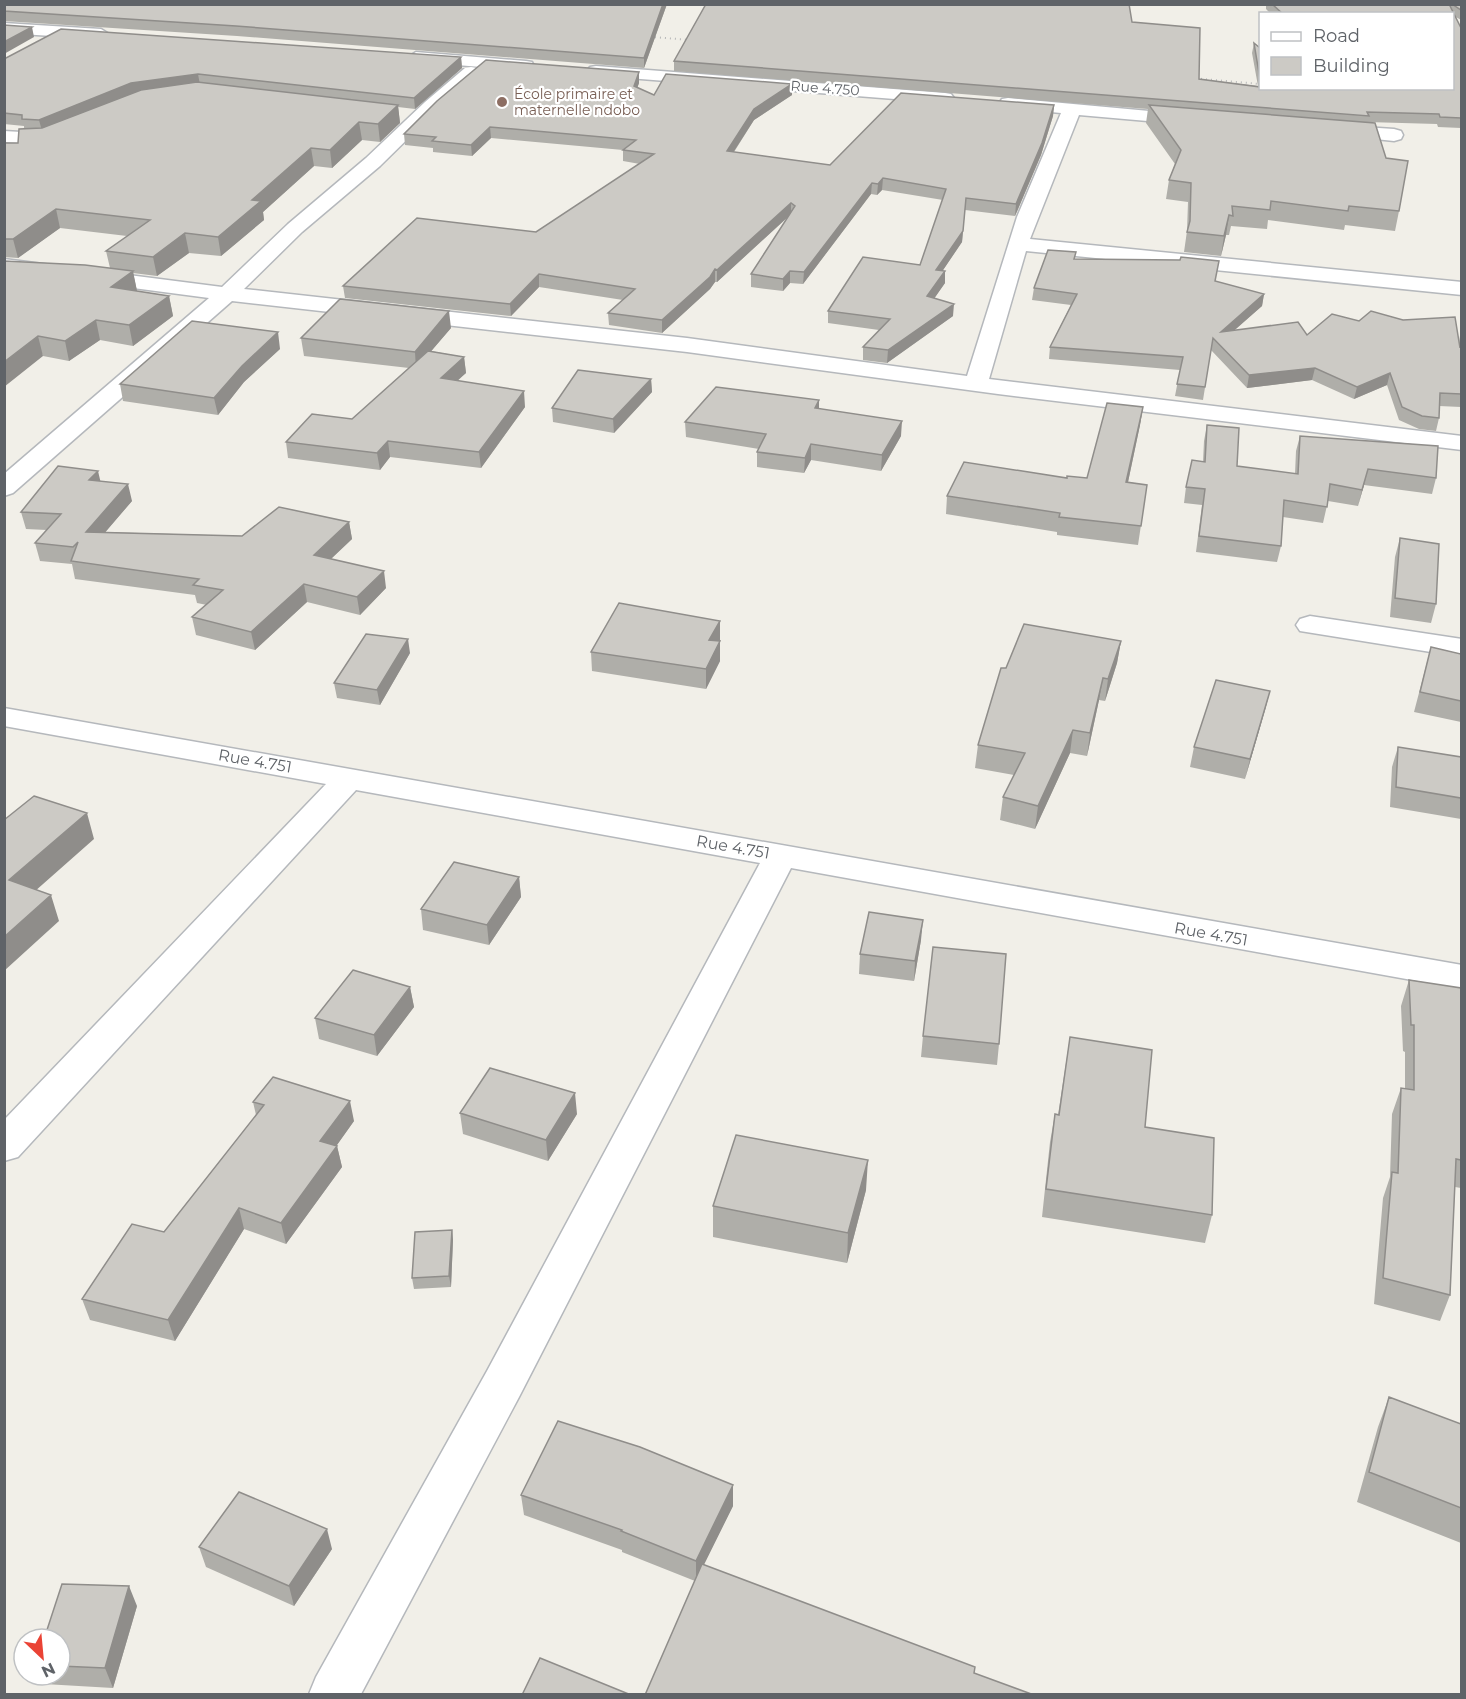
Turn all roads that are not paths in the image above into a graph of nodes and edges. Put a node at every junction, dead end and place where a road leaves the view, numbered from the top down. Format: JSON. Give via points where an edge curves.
{"nodes":[{"id":1,"x":4,"y":28,"type":"edge"},
{"id":2,"x":59,"y":32,"type":"junction"},
{"id":3,"x":118,"y":35,"type":"edge"},
{"id":4,"x":39,"y":44,"type":"edge"},
{"id":5,"x":402,"y":56,"type":"edge"},
{"id":6,"x":482,"y":63,"type":"junction"},
{"id":7,"x":539,"y":67,"type":"edge"},
{"id":8,"x":584,"y":70,"type":"edge"},
{"id":9,"x":966,"y":99,"type":"edge"},
{"id":10,"x":988,"y":101,"type":"edge"},
{"id":11,"x":1072,"y":109,"type":"junction"},
{"id":12,"x":398,"y":114,"type":"edge"},
{"id":13,"x":421,"y":117,"type":"junction"},
{"id":14,"x":1206,"y":121,"type":"edge"},
{"id":15,"x":79,"y":123,"type":"edge"},
{"id":16,"x":1312,"y":129,"type":"edge"},
{"id":17,"x":1394,"y":135,"type":"dead end"},
{"id":18,"x":4,"y":136,"type":"edge"},
{"id":19,"x":1018,"y":244,"type":"junction"},
{"id":20,"x":4,"y":265,"type":"edge"},
{"id":21,"x":1461,"y":289,"type":"edge"},
{"id":22,"x":227,"y":294,"type":"junction"},
{"id":23,"x":976,"y":384,"type":"junction"},
{"id":24,"x":1461,"y":443,"type":"edge"},
{"id":25,"x":4,"y":488,"type":"edge"},
{"id":26,"x":1310,"y":625,"type":"dead end"},
{"id":27,"x":1461,"y":648,"type":"edge"},
{"id":28,"x":4,"y":717,"type":"edge"},
{"id":29,"x":350,"y":777,"type":"junction"},
{"id":30,"x":781,"y":855,"type":"junction"},
{"id":31,"x":1461,"y":977,"type":"edge"},
{"id":32,"x":4,"y":1146,"type":"edge"},
{"id":33,"x":334,"y":1695,"type":"edge"}],
"edges":[{"from":1,"to":2,"type":"street"},
{"from":2,"to":3,"type":"street"},
{"from":2,"to":4,"type":"street"},
{"from":5,"to":6,"type":"street"},
{"from":6,"to":7,"type":"street"},
{"from":6,"to":13,"type":"street"},
{"from":8,"to":9,"type":"street","name":"Rue 4.750"},
{"from":10,"to":11,"type":"street"},
{"from":11,"to":14,"type":"street"},
{"from":11,"to":19,"type":"street"},
{"from":12,"to":13,"type":"street"},
{"from":13,"to":22,"type":"street"},
{"from":15,"to":18,"type":"street","via":[[40,139]]},
{"from":16,"to":17,"type":"street"},
{"from":19,"to":21,"type":"street"},
{"from":19,"to":23,"type":"street"},
{"from":20,"to":22,"type":"street"},
{"from":22,"to":23,"type":"street","via":[[687,345]]},
{"from":22,"to":25,"type":"street"},
{"from":23,"to":24,"type":"street"},
{"from":26,"to":27,"type":"street"},
{"from":28,"to":29,"type":"street","name":"Rue 4.751"},
{"from":29,"to":30,"type":"street","name":"Rue 4.751"},
{"from":29,"to":32,"type":"street"},
{"from":30,"to":31,"type":"street","name":"Rue 4.751"},
{"from":30,"to":33,"type":"street","via":[[503,1384]]}]}
